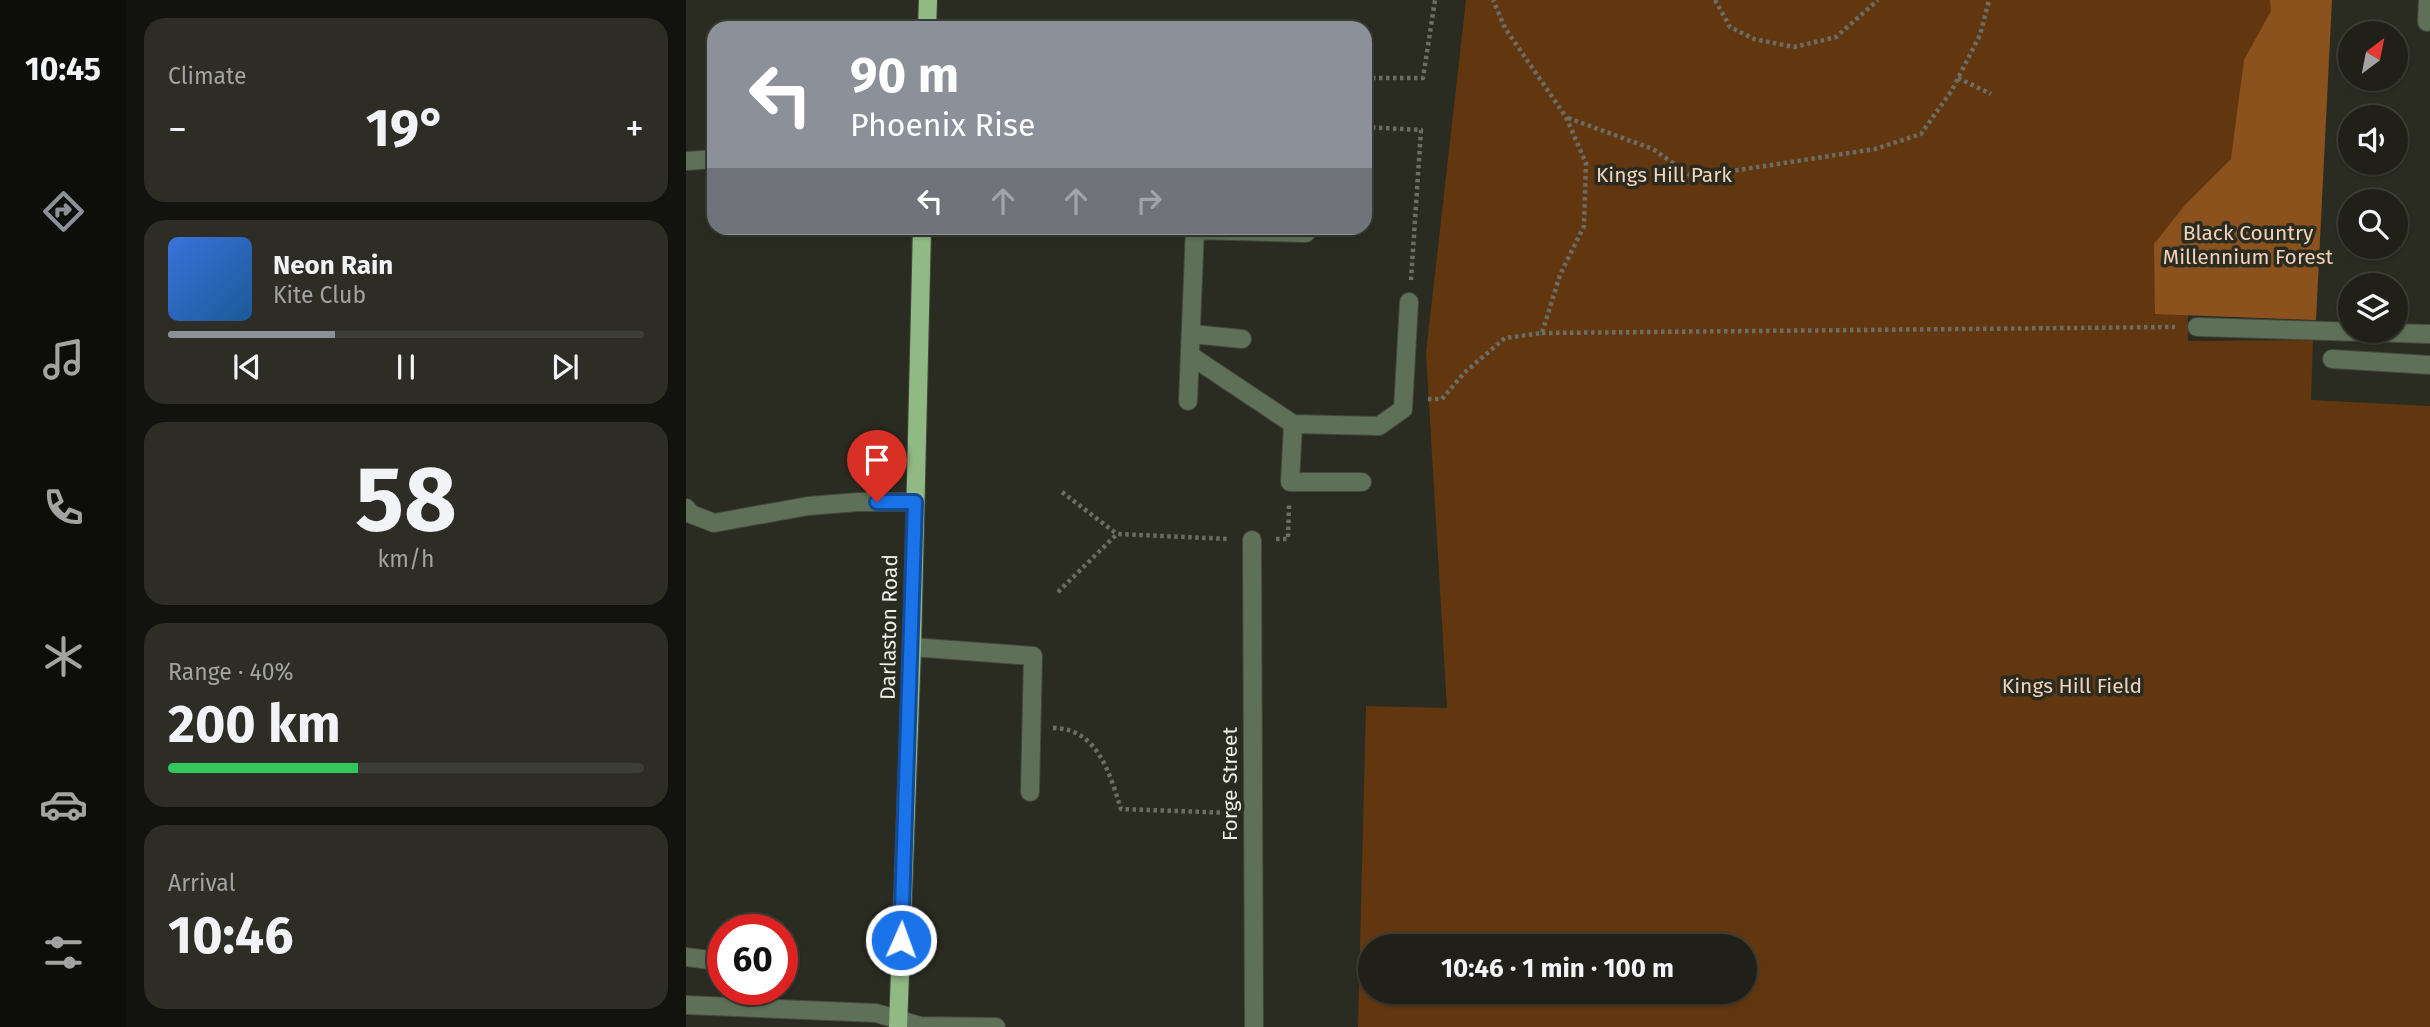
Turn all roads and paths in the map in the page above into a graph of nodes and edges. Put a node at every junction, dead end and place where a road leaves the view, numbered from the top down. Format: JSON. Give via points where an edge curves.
{"nodes":[{"id":1,"x":928,"y":0,"type":"edge"},
{"id":2,"x":1435,"y":0,"type":"edge"},
{"id":3,"x":1493,"y":0,"type":"edge"},
{"id":4,"x":1715,"y":0,"type":"edge"},
{"id":5,"x":1878,"y":0,"type":"edge"},
{"id":6,"x":1989,"y":0,"type":"edge"},
{"id":7,"x":2428,"y":0,"type":"edge"},
{"id":8,"x":928,"y":21,"type":"edge"},
{"id":9,"x":2427,"y":22,"type":"dead end"},
{"id":10,"x":1372,"y":78,"type":"edge"},
{"id":11,"x":1958,"y":78,"type":"junction"},
{"id":12,"x":1991,"y":94,"type":"dead end"},
{"id":13,"x":1566,"y":117,"type":"junction"},
{"id":14,"x":1372,"y":127,"type":"edge"},
{"id":15,"x":707,"y":160,"type":"edge"},
{"id":16,"x":686,"y":161,"type":"edge"},
{"id":17,"x":922,"y":235,"type":"edge"},
{"id":18,"x":1194,"y":235,"type":"edge"},
{"id":19,"x":1412,"y":271,"type":"dead end"},
{"id":20,"x":1409,"y":302,"type":"dead end"},
{"id":21,"x":2197,"y":327,"type":"joint"},
{"id":22,"x":1542,"y":333,"type":"junction"},
{"id":23,"x":1192,"y":334,"type":"junction"},
{"id":24,"x":2430,"y":334,"type":"edge"},
{"id":25,"x":1242,"y":339,"type":"dead end"},
{"id":26,"x":1191,"y":356,"type":"junction"},
{"id":27,"x":2332,"y":359,"type":"dead end"},
{"id":28,"x":2430,"y":365,"type":"edge"},
{"id":29,"x":1403,"y":400,"type":"junction"},
{"id":30,"x":1188,"y":401,"type":"dead end"},
{"id":31,"x":1293,"y":424,"type":"junction"},
{"id":32,"x":1290,"y":482,"type":"junction"},
{"id":33,"x":1362,"y":482,"type":"dead end"},
{"id":34,"x":1062,"y":492,"type":"dead end"},
{"id":35,"x":915,"y":502,"type":"junction"},
{"id":36,"x":686,"y":508,"type":"edge"},
{"id":37,"x":1118,"y":534,"type":"junction"},
{"id":38,"x":1252,"y":540,"type":"junction"},
{"id":39,"x":1058,"y":592,"type":"dead end"},
{"id":40,"x":912,"y":647,"type":"junction"},
{"id":41,"x":1031,"y":728,"type":"junction"},
{"id":42,"x":1030,"y":792,"type":"dead end"},
{"id":43,"x":1253,"y":814,"type":"junction"},
{"id":44,"x":686,"y":957,"type":"edge"},
{"id":45,"x":707,"y":960,"type":"edge"},
{"id":46,"x":686,"y":1006,"type":"edge"},
{"id":47,"x":899,"y":1024,"type":"edge"},
{"id":48,"x":996,"y":1027,"type":"edge"},
{"id":49,"x":1254,"y":1027,"type":"edge"}],
"edges":[{"from":1,"to":8,"type":"main road"},
{"from":2,"to":10,"type":"path","via":[[1423,78]]},
{"from":3,"to":13,"type":"path","via":[[1505,28]]},
{"from":4,"to":5,"type":"path","via":[[1730,27],[1754,39],[1794,47],[1836,37]]},
{"from":6,"to":11,"type":"path","via":[[1980,35]]},
{"from":7,"to":9,"type":"street"},
{"from":11,"to":12,"type":"path"},
{"from":11,"to":13,"type":"path","via":[[1921,134],[1875,149],[1693,177],[1653,149]]},
{"from":13,"to":22,"type":"path","via":[[1586,163],[1584,226],[1560,275]]},
{"from":14,"to":19,"type":"path","via":[[1421,130]]},
{"from":15,"to":16,"type":"street"},
{"from":17,"to":35,"type":"main road","name":"Darlaston Road"},
{"from":18,"to":23,"type":"street"},
{"from":20,"to":29,"type":"street"},
{"from":21,"to":22,"type":"path"},
{"from":21,"to":24,"type":"street"},
{"from":22,"to":29,"type":"path","via":[[1505,338],[1442,399]]},
{"from":23,"to":25,"type":"street"},
{"from":23,"to":26,"type":"street"},
{"from":26,"to":30,"type":"street"},
{"from":26,"to":31,"type":"street"},
{"from":27,"to":28,"type":"street"},
{"from":29,"to":31,"type":"street","via":[[1403,409],[1378,426]]},
{"from":31,"to":32,"type":"street"},
{"from":32,"to":33,"type":"street"},
{"from":32,"to":38,"type":"path","via":[[1288,539]]},
{"from":34,"to":37,"type":"path"},
{"from":35,"to":36,"type":"street","via":[[808,506],[714,523]]},
{"from":35,"to":40,"type":"main road","name":"Darlaston Road"},
{"from":37,"to":38,"type":"path"},
{"from":37,"to":39,"type":"path"},
{"from":38,"to":43,"type":"street","name":"Forge Street"},
{"from":40,"to":41,"type":"street","via":[[1032,656]]},
{"from":40,"to":47,"type":"main road","name":"Darlaston Road"},
{"from":41,"to":42,"type":"street"},
{"from":41,"to":43,"type":"path","via":[[1063,728],[1085,739],[1106,763],[1121,809]]},
{"from":43,"to":49,"type":"street","name":"Forge Street"},
{"from":44,"to":45,"type":"street"},
{"from":46,"to":47,"type":"street","via":[[876,1013]]},
{"from":47,"to":48,"type":"street"}]}
